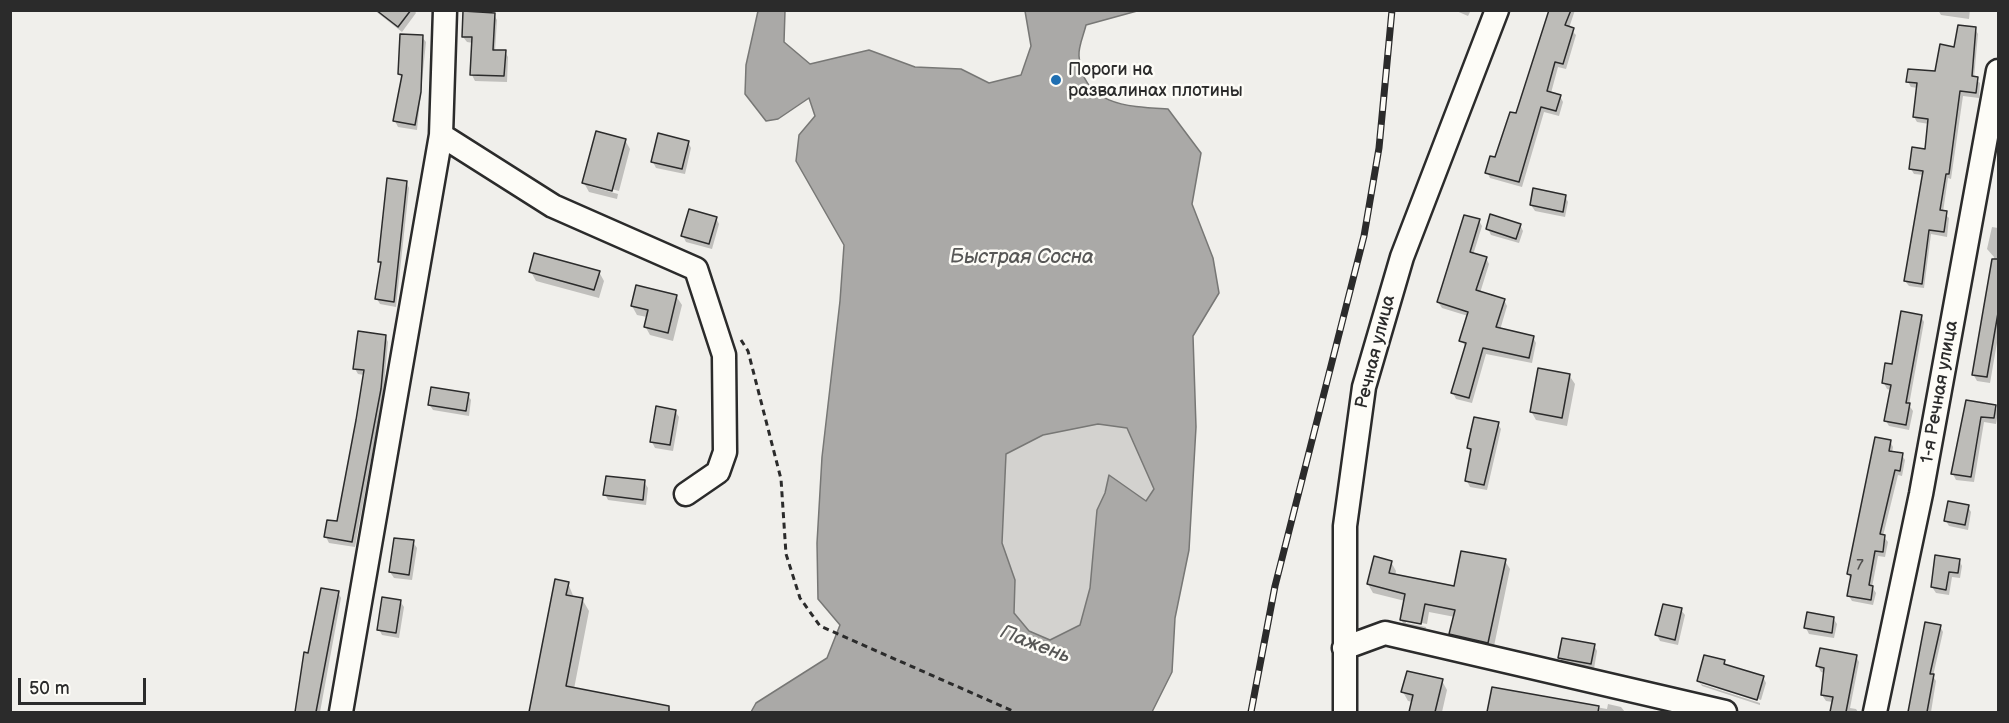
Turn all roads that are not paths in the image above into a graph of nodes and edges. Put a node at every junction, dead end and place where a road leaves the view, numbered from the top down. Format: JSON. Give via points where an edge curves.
{"nodes":[{"id":1,"x":445,"y":10,"type":"edge"},
{"id":2,"x":1497,"y":10,"type":"edge"},
{"id":3,"x":1998,"y":71,"type":"edge"},
{"id":4,"x":441,"y":135,"type":"junction"},
{"id":5,"x":686,"y":494,"type":"dead end"},
{"id":6,"x":1344,"y":648,"type":"junction"},
{"id":7,"x":341,"y":712,"type":"edge"},
{"id":8,"x":1346,"y":712,"type":"edge"},
{"id":9,"x":1725,"y":712,"type":"edge"},
{"id":10,"x":1875,"y":712,"type":"edge"}],
"edges":[{"from":1,"to":4,"type":"street"},
{"from":2,"to":6,"type":"street","name":"Речная улица","via":[[1402,257],[1364,387],[1346,526]]},
{"from":3,"to":10,"type":"street","name":"1-я Речная улица","via":[[1921,494]]},
{"from":4,"to":5,"type":"street","via":[[553,206],[696,270],[724,355],[725,452],[718,472]]},
{"from":4,"to":7,"type":"street"},
{"from":6,"to":8,"type":"street","name":"Речная улица"},
{"from":6,"to":9,"type":"street","via":[[1385,633]]}]}
